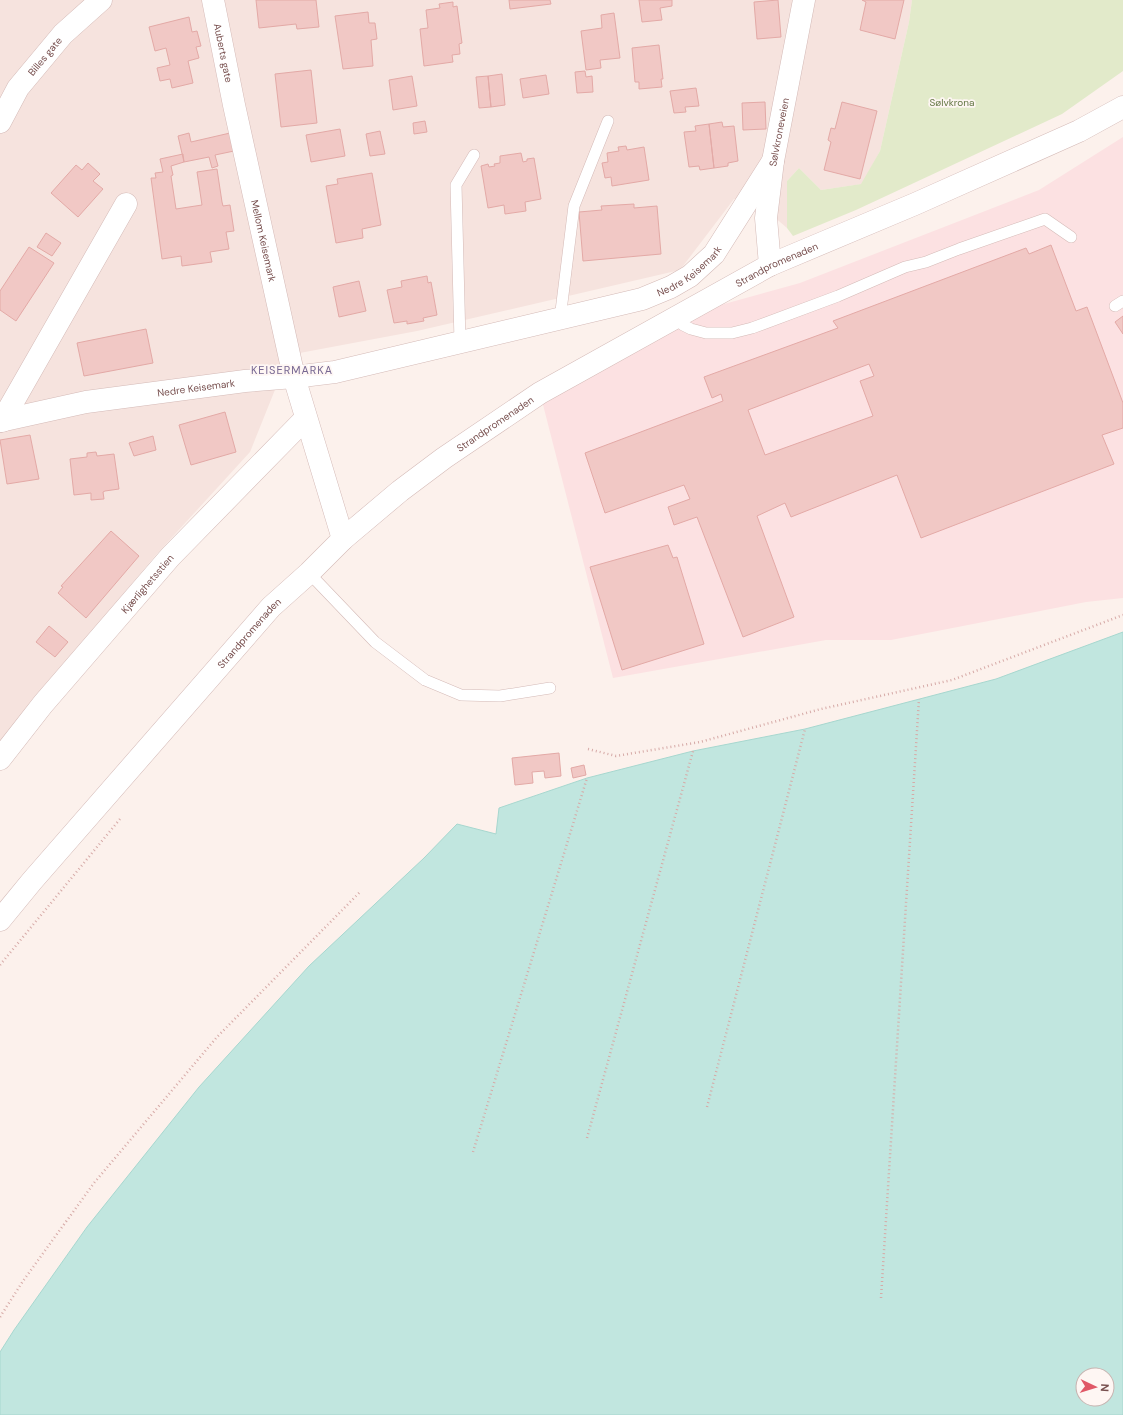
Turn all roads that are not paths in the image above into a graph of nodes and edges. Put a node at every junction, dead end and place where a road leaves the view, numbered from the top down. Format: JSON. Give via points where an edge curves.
{"nodes":[{"id":1,"x":101,"y":0,"type":"edge"},
{"id":2,"x":213,"y":0,"type":"edge"},
{"id":3,"x":804,"y":0,"type":"edge"},
{"id":4,"x":234,"y":105,"type":"joint"},
{"id":5,"x":1123,"y":107,"type":"edge"},
{"id":6,"x":608,"y":121,"type":"dead end"},
{"id":7,"x":0,"y":122,"type":"edge"},
{"id":8,"x":474,"y":155,"type":"dead end"},
{"id":9,"x":773,"y":161,"type":"junction"},
{"id":10,"x":126,"y":204,"type":"dead end"},
{"id":11,"x":1071,"y":237,"type":"dead end"},
{"id":12,"x":770,"y":265,"type":"junction"},
{"id":13,"x":677,"y":317,"type":"junction"},
{"id":14,"x":560,"y":319,"type":"junction"},
{"id":15,"x":460,"y":342,"type":"junction"},
{"id":16,"x":294,"y":378,"type":"junction"},
{"id":17,"x":305,"y":419,"type":"junction"},
{"id":18,"x":1,"y":421,"type":"edge"},
{"id":19,"x":343,"y":539,"type":"junction"},
{"id":20,"x":309,"y":573,"type":"junction"},
{"id":21,"x":550,"y":688,"type":"dead end"},
{"id":22,"x":0,"y":759,"type":"edge"},
{"id":23,"x":0,"y":920,"type":"edge"}],
"edges":[{"from":1,"to":7,"type":"street","name":"Billes gate","via":[[63,34],[18,88]]},
{"from":2,"to":4,"type":"street","name":"Auberts gate"},
{"from":3,"to":9,"type":"street","name":"Sølvkroneveien"},
{"from":4,"to":16,"type":"street","name":"Mellom Keisemark"},
{"from":5,"to":12,"type":"street","name":"Strandpromenaden","via":[[1079,131]]},
{"from":6,"to":14,"type":"lane","via":[[574,206]]},
{"from":8,"to":15,"type":"lane","via":[[456,185]]},
{"from":9,"to":12,"type":"street","name":"Sølvkroneveien","via":[[766,218]]},
{"from":9,"to":14,"type":"street","name":"Nedre Keisemark","via":[[714,254],[690,276],[671,288],[642,299]]},
{"from":10,"to":18,"type":"street","name":"Nedre Keisemark"},
{"from":11,"to":13,"type":"lane","via":[[1045,219],[926,262],[905,267],[838,296],[732,333],[691,330]]},
{"from":12,"to":13,"type":"street","name":"Strandpromenaden"},
{"from":13,"to":19,"type":"street","name":"Strandpromenaden","via":[[540,392],[444,458]]},
{"from":14,"to":15,"type":"street","name":"Nedre Keisemark"},
{"from":15,"to":16,"type":"street","name":"Nedre Keisemark","via":[[334,372]]},
{"from":16,"to":17,"type":"street","name":"Mellom Keisemark"},
{"from":16,"to":18,"type":"street","name":"Nedre Keisemark","via":[[245,381],[86,402]]},
{"from":17,"to":19,"type":"street","name":"Mellom Keisemark"},
{"from":17,"to":22,"type":"street","name":"Kjærlighetsstien","via":[[170,557],[43,704]]},
{"from":19,"to":20,"type":"street","name":"Strandpromenaden"},
{"from":20,"to":21,"type":"lane","via":[[375,642],[425,680],[461,695],[500,696]]},
{"from":20,"to":23,"type":"street","name":"Strandpromenaden","via":[[271,607]]}]}
